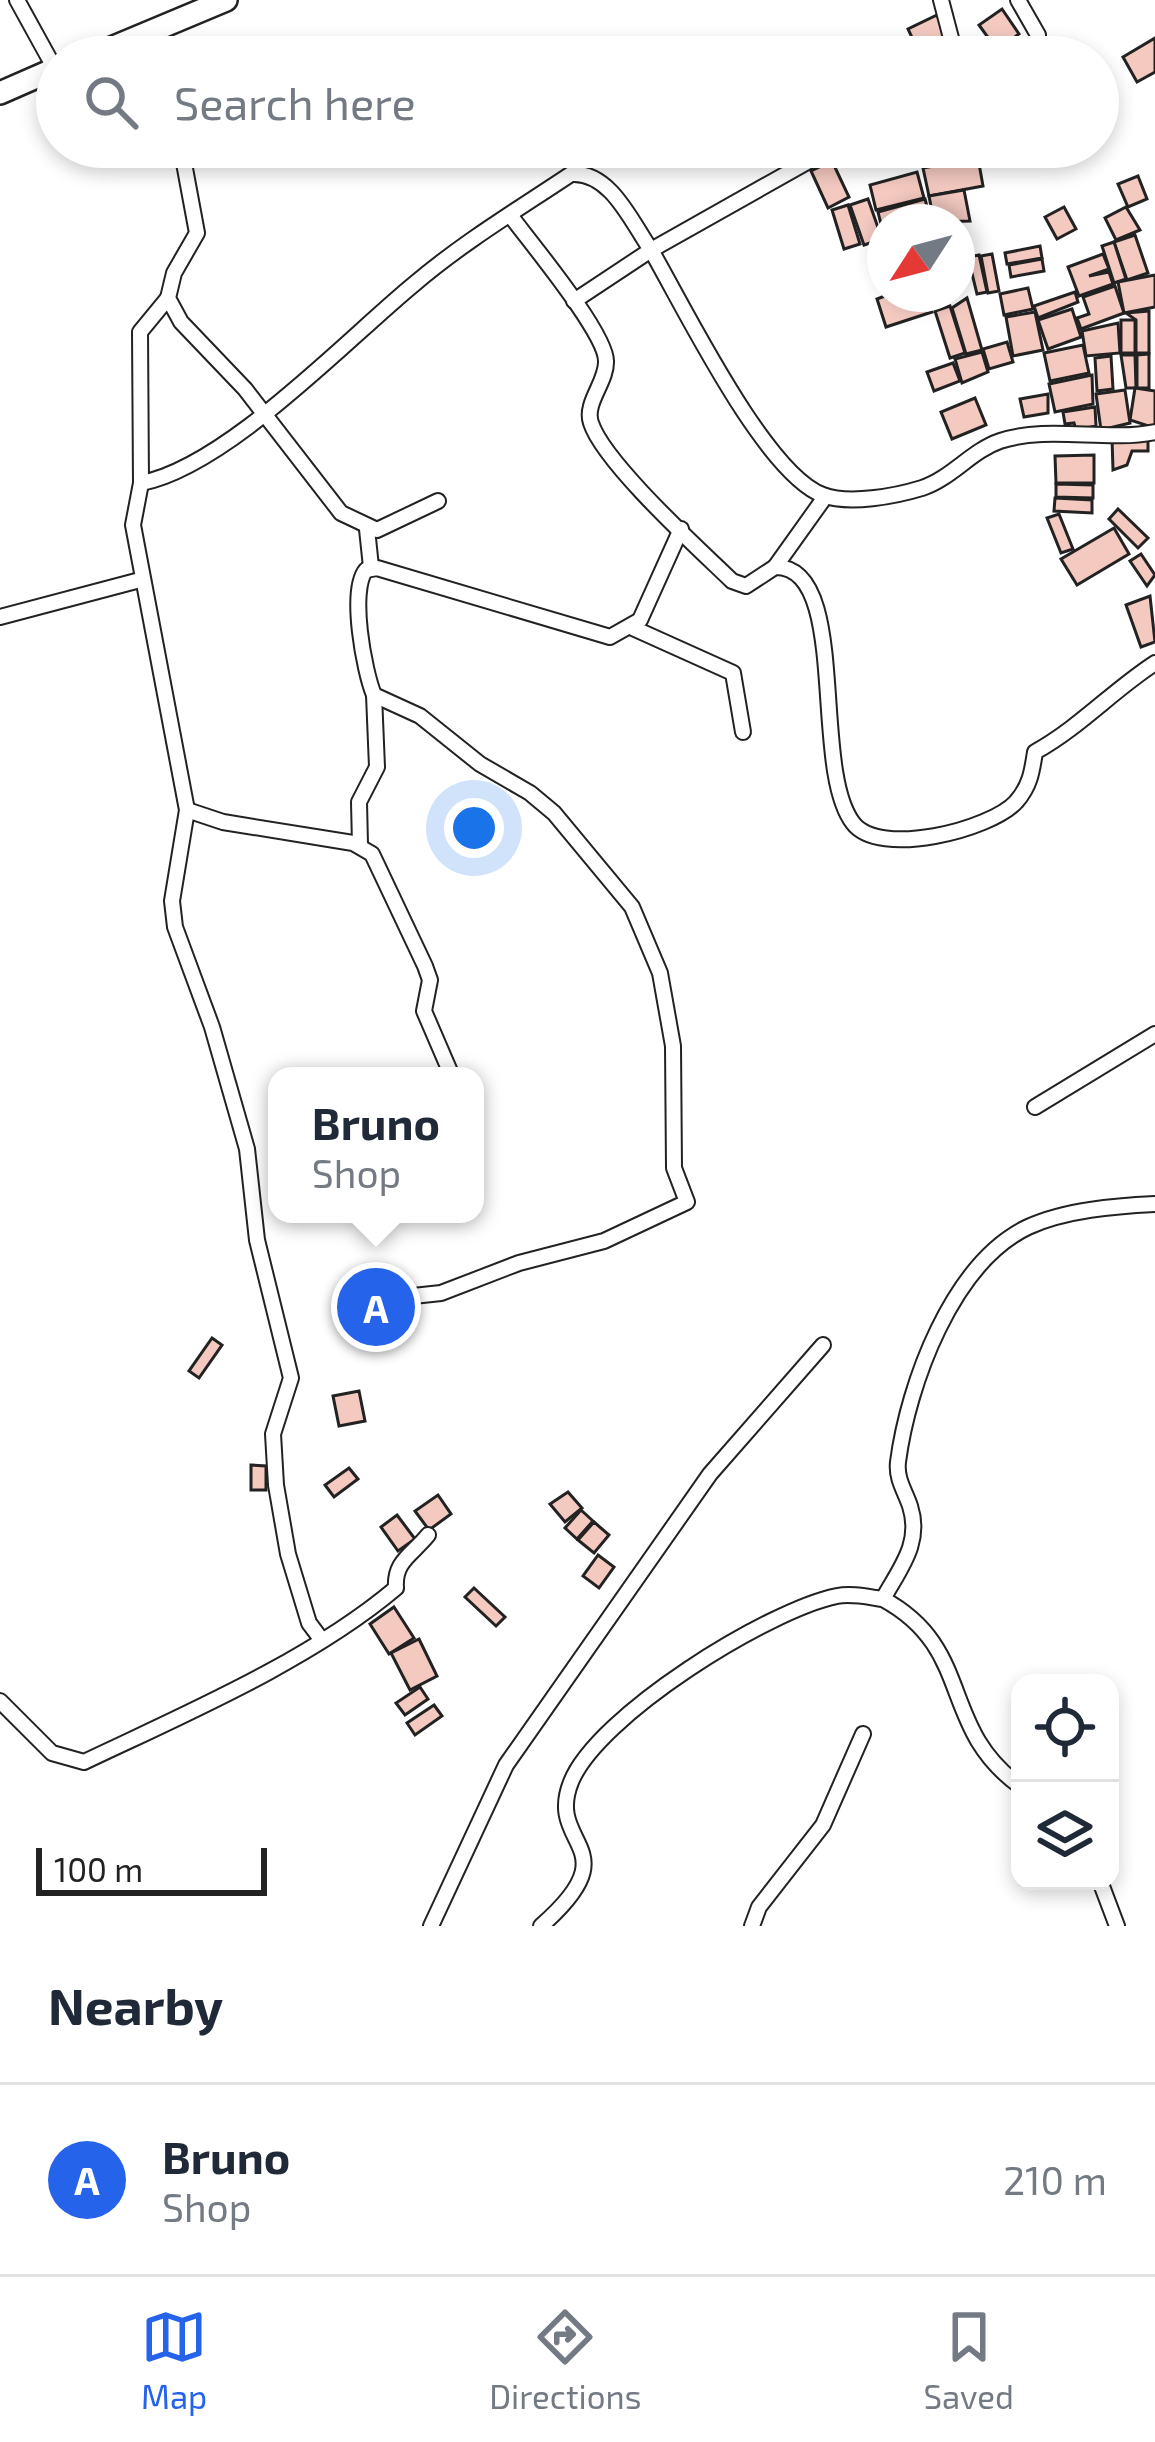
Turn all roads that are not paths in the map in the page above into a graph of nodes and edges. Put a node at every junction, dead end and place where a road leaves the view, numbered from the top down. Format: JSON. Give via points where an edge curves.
{"nodes":[{"id":1,"x":17,"y":0,"type":"edge"},
{"id":2,"x":226,"y":0,"type":"edge"},
{"id":3,"x":941,"y":0,"type":"edge"},
{"id":4,"x":1018,"y":0,"type":"edge"},
{"id":5,"x":196,"y":6,"type":"edge"},
{"id":6,"x":37,"y":36,"type":"edge"},
{"id":7,"x":153,"y":36,"type":"edge"},
{"id":8,"x":950,"y":36,"type":"edge"},
{"id":9,"x":1038,"y":36,"type":"edge"},
{"id":10,"x":36,"y":78,"type":"edge"},
{"id":11,"x":0,"y":93,"type":"edge"},
{"id":12,"x":185,"y":168,"type":"edge"},
{"id":13,"x":797,"y":168,"type":"edge"},
{"id":14,"x":510,"y":215,"type":"junction"},
{"id":15,"x":651,"y":250,"type":"junction"},
{"id":16,"x":168,"y":298,"type":"junction"},
{"id":17,"x":574,"y":302,"type":"junction"},
{"id":18,"x":264,"y":415,"type":"junction"},
{"id":19,"x":1155,"y":432,"type":"edge"},
{"id":20,"x":141,"y":483,"type":"junction"},
{"id":21,"x":825,"y":496,"type":"junction"},
{"id":22,"x":438,"y":501,"type":"dead end"},
{"id":23,"x":368,"y":529,"type":"junction"},
{"id":24,"x":681,"y":529,"type":"junction"},
{"id":25,"x":371,"y":567,"type":"junction"},
{"id":26,"x":776,"y":567,"type":"junction"},
{"id":27,"x":140,"y":580,"type":"junction"},
{"id":28,"x":0,"y":616,"type":"edge"},
{"id":29,"x":633,"y":628,"type":"junction"},
{"id":30,"x":1155,"y":663,"type":"edge"},
{"id":31,"x":374,"y":695,"type":"junction"},
{"id":32,"x":743,"y":732,"type":"dead end"},
{"id":33,"x":187,"y":810,"type":"junction"},
{"id":34,"x":360,"y":845,"type":"junction"},
{"id":35,"x":1155,"y":1034,"type":"edge"},
{"id":36,"x":448,"y":1067,"type":"edge"},
{"id":37,"x":1035,"y":1107,"type":"dead end"},
{"id":38,"x":1155,"y":1204,"type":"edge"},
{"id":39,"x":364,"y":1292,"type":"dead end"},
{"id":40,"x":823,"y":1345,"type":"dead end"},
{"id":41,"x":428,"y":1535,"type":"dead end"},
{"id":42,"x":883,"y":1599,"type":"junction"},
{"id":43,"x":321,"y":1640,"type":"junction"},
{"id":44,"x":0,"y":1701,"type":"edge"},
{"id":45,"x":863,"y":1734,"type":"dead end"},
{"id":46,"x":1015,"y":1782,"type":"edge"},
{"id":47,"x":1103,"y":1890,"type":"edge"},
{"id":48,"x":431,"y":1926,"type":"edge"},
{"id":49,"x":541,"y":1926,"type":"edge"},
{"id":50,"x":752,"y":1926,"type":"edge"},
{"id":51,"x":1117,"y":1926,"type":"edge"}],
"edges":[{"from":1,"to":6,"type":"street"},
{"from":2,"to":5,"type":"main road"},
{"from":3,"to":8,"type":"street"},
{"from":4,"to":9,"type":"street"},
{"from":5,"to":7,"type":"main road"},
{"from":10,"to":11,"type":"main road"},
{"from":12,"to":16,"type":"street","via":[[197,233]]},
{"from":13,"to":15,"type":"street"},
{"from":14,"to":15,"type":"street","via":[[571,174],[592,175]]},
{"from":14,"to":17,"type":"street"},
{"from":14,"to":18,"type":"street","via":[[414,283]]},
{"from":15,"to":17,"type":"street"},
{"from":15,"to":21,"type":"street","via":[[758,433]]},
{"from":16,"to":18,"type":"street"},
{"from":16,"to":20,"type":"street","via":[[140,332]]},
{"from":17,"to":24,"type":"street","via":[[607,360],[590,421],[642,494]]},
{"from":18,"to":20,"type":"street"},
{"from":18,"to":23,"type":"street","via":[[341,513]]},
{"from":19,"to":21,"type":"street","via":[[998,441],[919,489]]},
{"from":20,"to":27,"type":"street","via":[[134,525]]},
{"from":21,"to":26,"type":"street"},
{"from":22,"to":23,"type":"street"},
{"from":23,"to":25,"type":"street"},
{"from":24,"to":26,"type":"street","via":[[740,586]]},
{"from":24,"to":29,"type":"street"},
{"from":25,"to":29,"type":"street","via":[[581,633],[610,637]]},
{"from":25,"to":31,"type":"street","via":[[358,582]]},
{"from":26,"to":30,"type":"street","via":[[798,572],[818,599],[835,776],[851,822],[873,837],[938,836],[996,816],[1031,780],[1035,752]]},
{"from":27,"to":28,"type":"street"},
{"from":27,"to":33,"type":"street"},
{"from":29,"to":32,"type":"street","via":[[733,673]]},
{"from":31,"to":34,"type":"street","via":[[376,767],[359,802]]},
{"from":31,"to":39,"type":"street","via":[[420,716],[530,793],[632,907],[660,973],[673,1046],[674,1168],[687,1202],[604,1241],[441,1293]]},
{"from":33,"to":34,"type":"street"},
{"from":33,"to":43,"type":"street","via":[[172,901],[176,928],[247,1149],[257,1240],[291,1378],[273,1434],[278,1505],[309,1623]]},
{"from":34,"to":36,"type":"street","via":[[372,854],[425,966],[424,1011]]},
{"from":35,"to":37,"type":"street"},
{"from":38,"to":42,"type":"street","via":[[1029,1227],[976,1272],[926,1348],[897,1474],[914,1544]]},
{"from":40,"to":48,"type":"street","via":[[710,1474],[506,1765]]},
{"from":41,"to":43,"type":"street","via":[[400,1562],[397,1588]]},
{"from":42,"to":46,"type":"street","via":[[910,1613],[938,1647],[968,1730]]},
{"from":42,"to":49,"type":"street","via":[[844,1594],[794,1610],[626,1712],[572,1778],[566,1810],[586,1868]]},
{"from":43,"to":44,"type":"street","via":[[230,1694],[84,1762],[52,1753]]},
{"from":45,"to":50,"type":"street","via":[[823,1825]]},
{"from":47,"to":51,"type":"street"}]}
